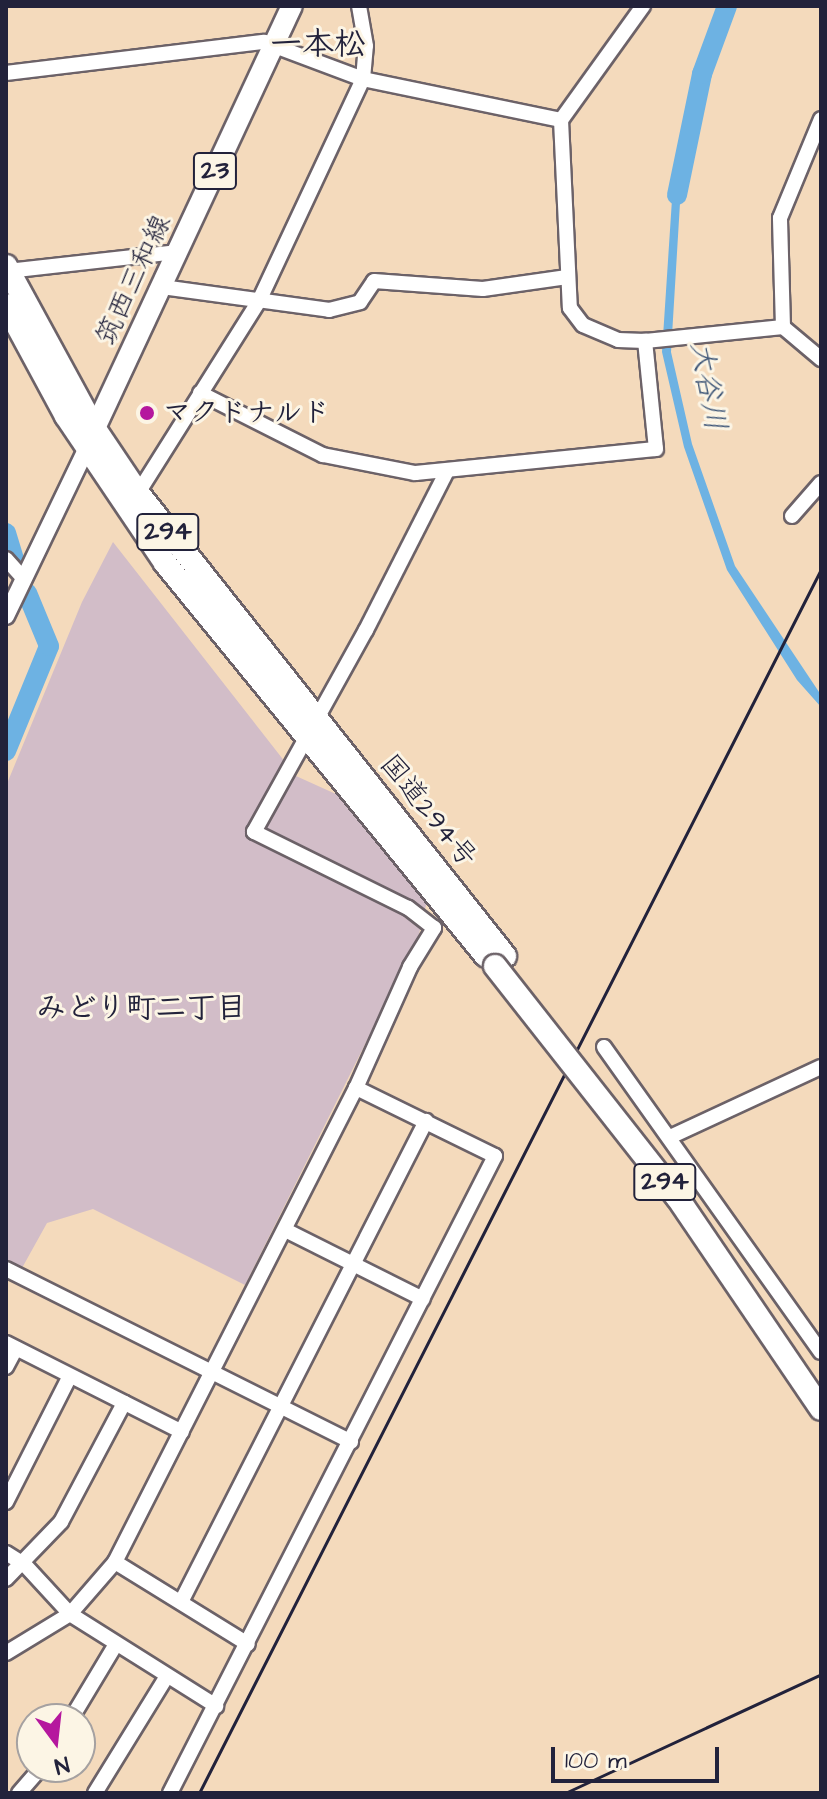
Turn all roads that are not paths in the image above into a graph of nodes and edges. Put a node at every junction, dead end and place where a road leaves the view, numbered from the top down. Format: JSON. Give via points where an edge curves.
{"nodes":[{"id":1,"x":292,"y":6,"type":"edge"},
{"id":2,"x":359,"y":6,"type":"edge"},
{"id":3,"x":643,"y":6,"type":"edge"},
{"id":4,"x":275,"y":43,"type":"junction"},
{"id":5,"x":6,"y":73,"type":"edge"},
{"id":6,"x":363,"y":79,"type":"junction"},
{"id":7,"x":821,"y":119,"type":"edge"},
{"id":8,"x":561,"y":120,"type":"junction"},
{"id":9,"x":178,"y":252,"type":"junction"},
{"id":10,"x":7,"y":268,"type":"edge"},
{"id":11,"x":567,"y":277,"type":"junction"},
{"id":12,"x":162,"y":287,"type":"junction"},
{"id":13,"x":259,"y":301,"type":"junction"},
{"id":14,"x":6,"y":305,"type":"edge"},
{"id":15,"x":783,"y":327,"type":"junction"},
{"id":16,"x":648,"y":341,"type":"junction"},
{"id":17,"x":821,"y":359,"type":"edge"},
{"id":18,"x":200,"y":393,"type":"junction"},
{"id":19,"x":91,"y":438,"type":"junction"},
{"id":20,"x":447,"y":471,"type":"junction"},
{"id":21,"x":821,"y":483,"type":"edge"},
{"id":22,"x":138,"y":493,"type":"junction"},
{"id":23,"x":792,"y":516,"type":"dead end"},
{"id":24,"x":6,"y":559,"type":"edge"},
{"id":25,"x":24,"y":579,"type":"junction"},
{"id":26,"x":6,"y":616,"type":"edge"},
{"id":27,"x":310,"y":728,"type":"junction"},
{"id":28,"x":500,"y":961,"type":"junction"},
{"id":29,"x":604,"y":1047,"type":"dead end"},
{"id":30,"x":821,"y":1067,"type":"edge"},
{"id":31,"x":356,"y":1088,"type":"junction"},
{"id":32,"x":426,"y":1121,"type":"junction"},
{"id":33,"x":670,"y":1137,"type":"junction"},
{"id":34,"x":285,"y":1230,"type":"junction"},
{"id":35,"x":354,"y":1264,"type":"junction"},
{"id":36,"x":6,"y":1269,"type":"edge"},
{"id":37,"x":423,"y":1299,"type":"junction"},
{"id":38,"x":11,"y":1346,"type":"edge"},
{"id":39,"x":821,"y":1352,"type":"edge"},
{"id":40,"x":6,"y":1367,"type":"edge"},
{"id":41,"x":214,"y":1373,"type":"junction"},
{"id":42,"x":70,"y":1376,"type":"junction"},
{"id":43,"x":821,"y":1382,"type":"edge"},
{"id":44,"x":124,"y":1403,"type":"junction"},
{"id":45,"x":283,"y":1406,"type":"junction"},
{"id":46,"x":821,"y":1409,"type":"edge"},
{"id":47,"x":182,"y":1432,"type":"junction"},
{"id":48,"x":351,"y":1442,"type":"junction"},
{"id":49,"x":6,"y":1502,"type":"edge"},
{"id":50,"x":6,"y":1553,"type":"edge"},
{"id":51,"x":115,"y":1562,"type":"junction"},
{"id":52,"x":25,"y":1565,"type":"junction"},
{"id":53,"x":6,"y":1579,"type":"edge"},
{"id":54,"x":181,"y":1602,"type":"junction"},
{"id":55,"x":70,"y":1614,"type":"junction"},
{"id":56,"x":116,"y":1644,"type":"junction"},
{"id":57,"x":248,"y":1644,"type":"junction"},
{"id":58,"x":6,"y":1653,"type":"edge"},
{"id":59,"x":167,"y":1676,"type":"junction"},
{"id":60,"x":81,"y":1703,"type":"edge"},
{"id":61,"x":216,"y":1706,"type":"junction"},
{"id":62,"x":95,"y":1793,"type":"edge"},
{"id":63,"x":170,"y":1793,"type":"edge"}],
"edges":[{"from":1,"to":4,"type":"main road","name":"筑西三和線","number":"23"},
{"from":2,"to":6,"type":"street","via":[[366,46]]},
{"from":3,"to":8,"type":"street"},
{"from":4,"to":5,"type":"street"},
{"from":4,"to":6,"type":"street"},
{"from":4,"to":9,"type":"main road","name":"筑西三和線","number":"23"},
{"from":6,"to":8,"type":"street"},
{"from":6,"to":13,"type":"street"},
{"from":7,"to":15,"type":"street","via":[[780,218]]},
{"from":8,"to":11,"type":"street"},
{"from":9,"to":10,"type":"street"},
{"from":9,"to":12,"type":"main road","name":"筑西三和線","number":"23"},
{"from":10,"to":19,"type":"highway","name":"国道294号","number":"294"},
{"from":11,"to":13,"type":"street","via":[[483,289],[374,281],[360,302],[329,310]]},
{"from":11,"to":16,"type":"street","via":[[570,308],[583,325],[618,340]]},
{"from":12,"to":13,"type":"street"},
{"from":12,"to":19,"type":"main road","name":"筑西三和線","number":"23"},
{"from":13,"to":18,"type":"street"},
{"from":14,"to":19,"type":"highway","name":"国道294号","number":"294"},
{"from":15,"to":16,"type":"street"},
{"from":15,"to":17,"type":"street"},
{"from":16,"to":20,"type":"street","via":[[656,449]]},
{"from":18,"to":20,"type":"street","via":[[323,455],[415,473]]},
{"from":18,"to":22,"type":"street"},
{"from":19,"to":22,"type":"highway","name":"国道294号","number":"294"},
{"from":19,"to":25,"type":"street"},
{"from":19,"to":27,"type":"highway","name":"国道294号","number":"294","via":[[165,563]]},
{"from":20,"to":27,"type":"street"},
{"from":21,"to":23,"type":"street"},
{"from":22,"to":27,"type":"highway","name":"国道294号","number":"294"},
{"from":24,"to":25,"type":"street"},
{"from":25,"to":26,"type":"street"},
{"from":27,"to":28,"type":"highway","name":"国道294号","number":"294"},
{"from":27,"to":31,"type":"street","via":[[254,832],[408,908],[434,928],[410,967]]},
{"from":28,"to":43,"type":"highway","name":"国道294号","number":"294","via":[[689,1188]]},
{"from":28,"to":46,"type":"highway","name":"国道294号","number":"294","bridge":true,"via":[[677,1197]]},
{"from":29,"to":33,"type":"street"},
{"from":30,"to":33,"type":"street"},
{"from":31,"to":32,"type":"street"},
{"from":31,"to":34,"type":"street"},
{"from":32,"to":35,"type":"street"},
{"from":32,"to":37,"type":"street","via":[[495,1156]]},
{"from":33,"to":39,"type":"street"},
{"from":34,"to":35,"type":"street"},
{"from":34,"to":41,"type":"street"},
{"from":35,"to":37,"type":"street"},
{"from":35,"to":45,"type":"street"},
{"from":36,"to":41,"type":"street"},
{"from":37,"to":48,"type":"street"},
{"from":38,"to":40,"type":"street"},
{"from":38,"to":42,"type":"street"},
{"from":41,"to":45,"type":"street"},
{"from":41,"to":47,"type":"street"},
{"from":42,"to":44,"type":"street"},
{"from":42,"to":49,"type":"street"},
{"from":44,"to":47,"type":"street"},
{"from":44,"to":52,"type":"street","via":[[61,1522]]},
{"from":45,"to":48,"type":"street"},
{"from":45,"to":54,"type":"street"},
{"from":47,"to":51,"type":"street"},
{"from":48,"to":57,"type":"street"},
{"from":50,"to":52,"type":"street"},
{"from":51,"to":54,"type":"street"},
{"from":51,"to":55,"type":"street"},
{"from":52,"to":53,"type":"street"},
{"from":52,"to":55,"type":"street"},
{"from":54,"to":57,"type":"street"},
{"from":55,"to":56,"type":"street"},
{"from":55,"to":58,"type":"street"},
{"from":56,"to":59,"type":"street"},
{"from":56,"to":60,"type":"street"},
{"from":57,"to":61,"type":"street"},
{"from":59,"to":61,"type":"street"},
{"from":59,"to":62,"type":"street"},
{"from":61,"to":63,"type":"street"}]}
